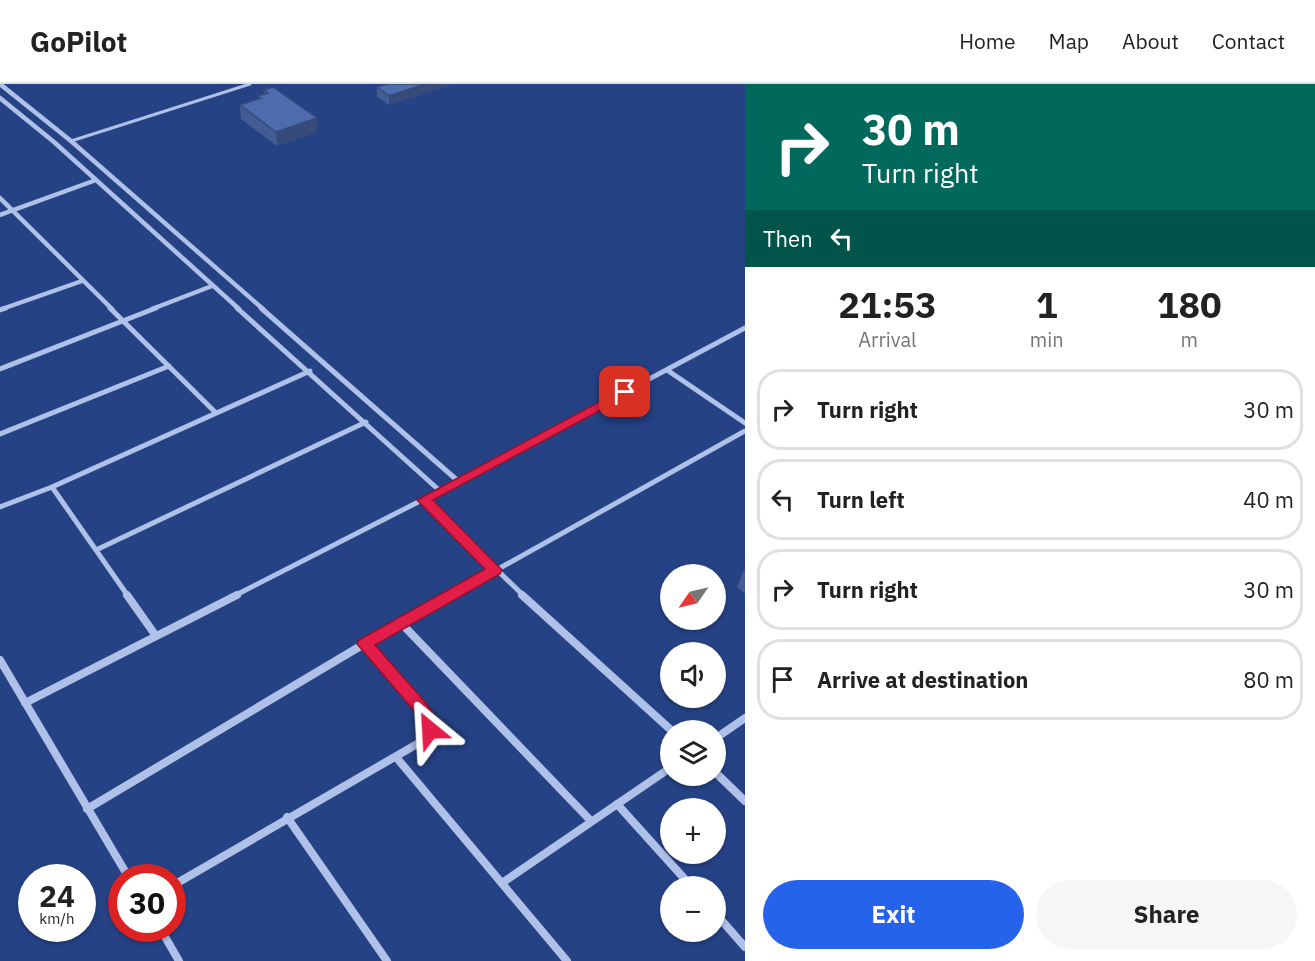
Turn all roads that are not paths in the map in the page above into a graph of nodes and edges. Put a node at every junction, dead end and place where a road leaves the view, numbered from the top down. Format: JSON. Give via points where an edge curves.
{"nodes":[{"id":1,"x":250,"y":84,"type":"edge"},
{"id":2,"x":2,"y":85,"type":"edge"},
{"id":3,"x":0,"y":98,"type":"edge"},
{"id":4,"x":71,"y":141,"type":"junction"},
{"id":5,"x":96,"y":180,"type":"junction"},
{"id":6,"x":0,"y":198,"type":"edge"},
{"id":7,"x":13,"y":210,"type":"junction"},
{"id":8,"x":0,"y":215,"type":"edge"},
{"id":9,"x":82,"y":281,"type":"junction"},
{"id":10,"x":212,"y":286,"type":"junction"},
{"id":11,"x":1,"y":309,"type":"edge"},
{"id":12,"x":125,"y":320,"type":"junction"},
{"id":13,"x":745,"y":328,"type":"edge"},
{"id":14,"x":736,"y":333,"type":"junction"},
{"id":15,"x":745,"y":338,"type":"edge"},
{"id":16,"x":169,"y":366,"type":"junction"},
{"id":17,"x":0,"y":369,"type":"edge"},
{"id":18,"x":667,"y":370,"type":"junction"},
{"id":19,"x":310,"y":371,"type":"junction"},
{"id":20,"x":216,"y":413,"type":"junction"},
{"id":21,"x":366,"y":422,"type":"junction"},
{"id":22,"x":745,"y":423,"type":"edge"},
{"id":23,"x":745,"y":432,"type":"edge"},
{"id":24,"x":0,"y":434,"type":"edge"},
{"id":25,"x":458,"y":481,"type":"junction"},
{"id":26,"x":52,"y":487,"type":"junction"},
{"id":27,"x":440,"y":491,"type":"junction"},
{"id":28,"x":424,"y":500,"type":"junction"},
{"id":29,"x":0,"y":507,"type":"edge"},
{"id":30,"x":96,"y":550,"type":"junction"},
{"id":31,"x":495,"y":570,"type":"junction"},
{"id":32,"x":401,"y":623,"type":"junction"},
{"id":33,"x":156,"y":636,"type":"junction"},
{"id":34,"x":364,"y":644,"type":"junction"},
{"id":35,"x":1,"y":665,"type":"edge"},
{"id":36,"x":26,"y":703,"type":"junction"},
{"id":37,"x":745,"y":718,"type":"edge"},
{"id":38,"x":660,"y":720,"type":"edge"},
{"id":39,"x":726,"y":731,"type":"edge"},
{"id":40,"x":396,"y":758,"type":"junction"},
{"id":41,"x":660,"y":775,"type":"edge"},
{"id":42,"x":726,"y":783,"type":"edge"},
{"id":43,"x":745,"y":801,"type":"edge"},
{"id":44,"x":617,"y":804,"type":"junction"},
{"id":45,"x":87,"y":809,"type":"junction"},
{"id":46,"x":286,"y":817,"type":"junction"},
{"id":47,"x":591,"y":821,"type":"junction"},
{"id":48,"x":120,"y":864,"type":"edge"},
{"id":49,"x":682,"y":876,"type":"edge"},
{"id":50,"x":186,"y":878,"type":"edge"},
{"id":51,"x":502,"y":883,"type":"junction"},
{"id":52,"x":726,"y":925,"type":"edge"},
{"id":53,"x":168,"y":942,"type":"edge"},
{"id":54,"x":745,"y":947,"type":"edge"},
{"id":55,"x":179,"y":961,"type":"edge"},
{"id":56,"x":387,"y":961,"type":"edge"},
{"id":57,"x":567,"y":961,"type":"edge"}],
"edges":[{"from":1,"to":4,"type":"lane"},
{"from":2,"to":4,"type":"street"},
{"from":3,"to":5,"type":"street"},
{"from":4,"to":25,"type":"street"},
{"from":5,"to":7,"type":"street"},
{"from":5,"to":10,"type":"street"},
{"from":6,"to":7,"type":"street"},
{"from":7,"to":8,"type":"street"},
{"from":7,"to":9,"type":"street"},
{"from":9,"to":11,"type":"street"},
{"from":9,"to":12,"type":"street"},
{"from":10,"to":12,"type":"street"},
{"from":10,"to":19,"type":"street"},
{"from":12,"to":16,"type":"street"},
{"from":12,"to":17,"type":"street"},
{"from":13,"to":14,"type":"street"},
{"from":14,"to":15,"type":"street"},
{"from":14,"to":18,"type":"street"},
{"from":16,"to":20,"type":"street"},
{"from":16,"to":24,"type":"street"},
{"from":18,"to":22,"type":"street"},
{"from":18,"to":25,"type":"street"},
{"from":19,"to":20,"type":"street"},
{"from":19,"to":21,"type":"street"},
{"from":20,"to":26,"type":"street"},
{"from":21,"to":27,"type":"street"},
{"from":21,"to":30,"type":"street"},
{"from":23,"to":31,"type":"street"},
{"from":25,"to":27,"type":"street"},
{"from":26,"to":29,"type":"street"},
{"from":26,"to":30,"type":"street"},
{"from":27,"to":28,"type":"street"},
{"from":28,"to":31,"type":"street"},
{"from":28,"to":33,"type":"street"},
{"from":30,"to":33,"type":"street"},
{"from":31,"to":32,"type":"street"},
{"from":31,"to":38,"type":"street"},
{"from":32,"to":34,"type":"street"},
{"from":32,"to":47,"type":"street"},
{"from":33,"to":36,"type":"street"},
{"from":34,"to":40,"type":"street","via":[[429,719],[430,730],[424,740]]},
{"from":34,"to":45,"type":"street"},
{"from":35,"to":36,"type":"street"},
{"from":36,"to":45,"type":"street"},
{"from":37,"to":39,"type":"street"},
{"from":40,"to":46,"type":"street"},
{"from":40,"to":51,"type":"street"},
{"from":41,"to":44,"type":"street"},
{"from":42,"to":43,"type":"street"},
{"from":44,"to":47,"type":"street"},
{"from":44,"to":49,"type":"street"},
{"from":45,"to":48,"type":"street"},
{"from":46,"to":50,"type":"street"},
{"from":46,"to":56,"type":"street"},
{"from":47,"to":51,"type":"street"},
{"from":51,"to":57,"type":"street"},
{"from":52,"to":54,"type":"street"},
{"from":53,"to":55,"type":"street"}]}
